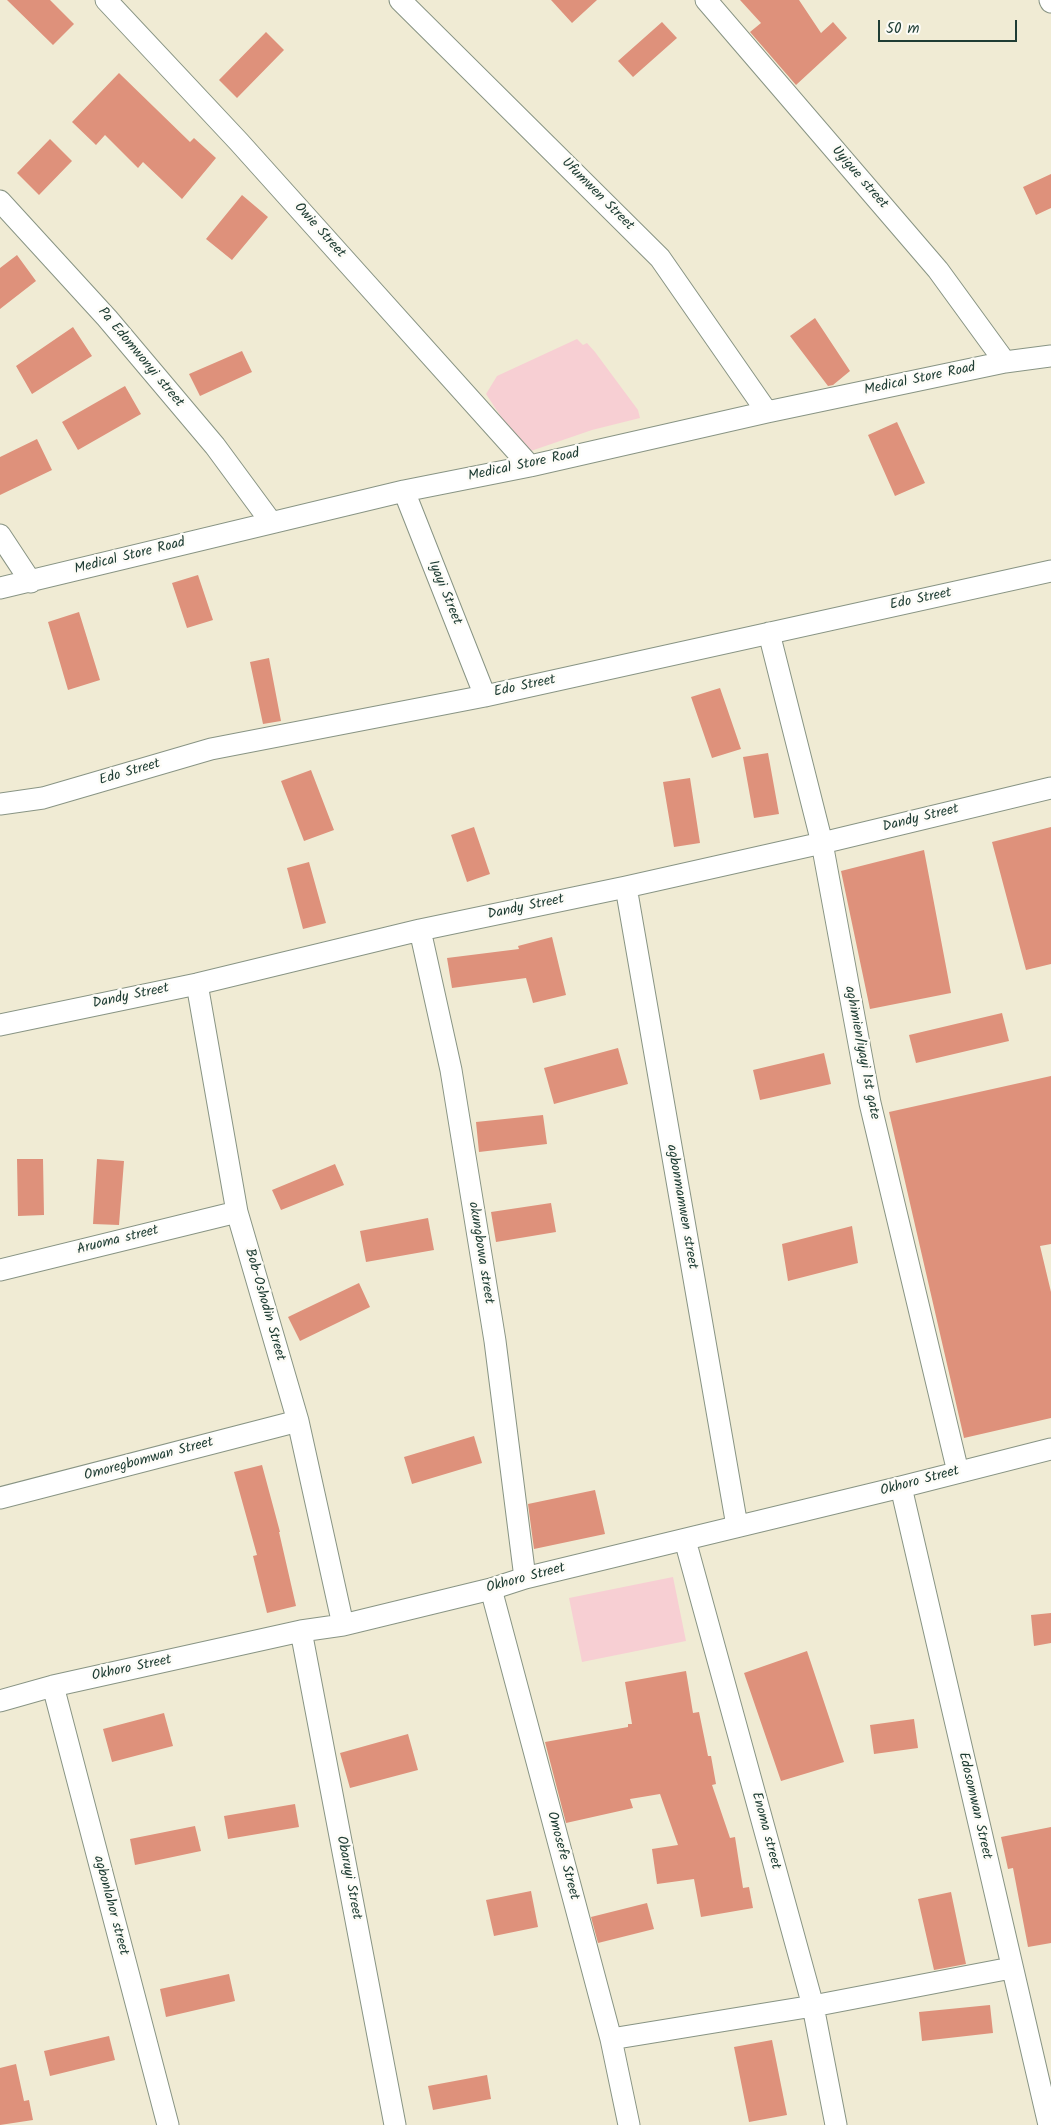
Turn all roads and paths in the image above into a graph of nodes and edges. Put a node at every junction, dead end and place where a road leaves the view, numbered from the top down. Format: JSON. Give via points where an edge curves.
{"nodes":[{"id":1,"x":106,"y":0,"type":"edge"},
{"id":2,"x":400,"y":0,"type":"edge"},
{"id":3,"x":706,"y":0,"type":"edge"},
{"id":4,"x":0,"y":201,"type":"edge"},
{"id":5,"x":1051,"y":356,"type":"edge"},
{"id":6,"x":1005,"y":362,"type":"junction"},
{"id":7,"x":767,"y":412,"type":"junction"},
{"id":8,"x":530,"y":466,"type":"junction"},
{"id":9,"x":404,"y":491,"type":"junction"},
{"id":10,"x":271,"y":522,"type":"junction"},
{"id":11,"x":0,"y":535,"type":"edge"},
{"id":12,"x":1051,"y":571,"type":"edge"},
{"id":13,"x":31,"y":582,"type":"junction"},
{"id":14,"x":0,"y":588,"type":"edge"},
{"id":15,"x":769,"y":633,"type":"junction"},
{"id":16,"x":485,"y":696,"type":"junction"},
{"id":17,"x":1051,"y":788,"type":"edge"},
{"id":18,"x":0,"y":804,"type":"edge"},
{"id":19,"x":822,"y":843,"type":"junction"},
{"id":20,"x":626,"y":887,"type":"junction"},
{"id":21,"x":420,"y":930,"type":"junction"},
{"id":22,"x":197,"y":984,"type":"junction"},
{"id":23,"x":0,"y":1025,"type":"edge"},
{"id":24,"x":237,"y":1212,"type":"junction"},
{"id":25,"x":0,"y":1270,"type":"edge"},
{"id":26,"x":298,"y":1421,"type":"junction"},
{"id":27,"x":1051,"y":1449,"type":"edge"},
{"id":28,"x":958,"y":1472,"type":"junction"},
{"id":29,"x":901,"y":1487,"type":"junction"},
{"id":30,"x":0,"y":1498,"type":"edge"},
{"id":31,"x":737,"y":1526,"type":"junction"},
{"id":32,"x":685,"y":1540,"type":"junction"},
{"id":33,"x":525,"y":1578,"type":"junction"},
{"id":34,"x":491,"y":1589,"type":"junction"},
{"id":35,"x":343,"y":1625,"type":"junction"},
{"id":36,"x":301,"y":1631,"type":"junction"},
{"id":37,"x":53,"y":1686,"type":"junction"},
{"id":38,"x":0,"y":1701,"type":"edge"},
{"id":39,"x":1011,"y":1968,"type":"junction"},
{"id":40,"x":813,"y":2006,"type":"junction"},
{"id":41,"x":611,"y":2040,"type":"junction"},
{"id":42,"x":168,"y":2125,"type":"edge"},
{"id":43,"x":395,"y":2125,"type":"edge"},
{"id":44,"x":629,"y":2125,"type":"edge"},
{"id":45,"x":836,"y":2125,"type":"edge"},
{"id":46,"x":1048,"y":2125,"type":"edge"}],
"edges":[{"from":1,"to":8,"type":"street","name":"Owie Street","via":[[239,142]]},
{"from":2,"to":7,"type":"street","name":"Ufumwen Street","via":[[660,258]]},
{"from":3,"to":6,"type":"street","name":"Uyigue street","via":[[938,270]]},
{"from":4,"to":10,"type":"street","name":"Pa Edomwonyi street","via":[[113,325],[215,446]]},
{"from":5,"to":6,"type":"street","name":"Medical Store Road"},
{"from":6,"to":7,"type":"street","name":"Medical Store Road"},
{"from":7,"to":8,"type":"street","name":"Medical Store Road"},
{"from":8,"to":9,"type":"street","name":"Medical Store Road"},
{"from":9,"to":10,"type":"street","name":"Medical Store Road"},
{"from":9,"to":16,"type":"street","name":"Iyayi Street"},
{"from":10,"to":13,"type":"street","name":"Medical Store Road"},
{"from":11,"to":13,"type":"street"},
{"from":12,"to":15,"type":"street","name":"Edo Street"},
{"from":13,"to":14,"type":"street","name":"Medical Store Road"},
{"from":15,"to":16,"type":"street","name":"Edo Street"},
{"from":15,"to":19,"type":"street","name":"aghimien/iyayi 1st gate"},
{"from":16,"to":18,"type":"street","name":"Edo Street","via":[[211,749],[43,798]]},
{"from":17,"to":19,"type":"street","name":"Dandy Street"},
{"from":19,"to":20,"type":"street","name":"Dandy Street"},
{"from":19,"to":28,"type":"street","name":"aghimien/iyayi 1st gate","via":[[870,1103]]},
{"from":20,"to":21,"type":"street","name":"Dandy Street"},
{"from":20,"to":31,"type":"street","name":"agbonmamwen street"},
{"from":21,"to":22,"type":"street","name":"Dandy Street"},
{"from":21,"to":33,"type":"street","name":"okungbowa street","via":[[451,1070],[490,1312]]},
{"from":22,"to":23,"type":"street","name":"Dandy Street"},
{"from":22,"to":24,"type":"street","name":"Bob-Oshodin Street"},
{"from":24,"to":25,"type":"street","name":"Aruoma street"},
{"from":24,"to":26,"type":"street","name":"Bob-Oshodin Street"},
{"from":26,"to":30,"type":"street","name":"Omoregbomwan Street"},
{"from":26,"to":35,"type":"street","name":"Bob-Oshodin Street"},
{"from":27,"to":28,"type":"street","name":"Okhoro Street"},
{"from":28,"to":29,"type":"street","name":"Okhoro Street"},
{"from":29,"to":31,"type":"street","name":"Okhoro Street"},
{"from":29,"to":39,"type":"street","name":"Edosomwan Street"},
{"from":31,"to":32,"type":"street","name":"Okhoro Street"},
{"from":32,"to":33,"type":"street","name":"Okhoro Street"},
{"from":32,"to":40,"type":"street","name":"Enoma street"},
{"from":33,"to":34,"type":"street","name":"Okhoro Street"},
{"from":34,"to":35,"type":"street","name":"Okhoro Street"},
{"from":34,"to":41,"type":"street","name":"Omosefe Street"},
{"from":35,"to":36,"type":"street","name":"Okhoro Street"},
{"from":36,"to":37,"type":"street","name":"Okhoro Street"},
{"from":36,"to":43,"type":"street","name":"Obaruyi Street"},
{"from":37,"to":38,"type":"street","name":"Okhoro Street"},
{"from":37,"to":42,"type":"street","name":"agbonlahor street"},
{"from":39,"to":40,"type":"street"},
{"from":39,"to":46,"type":"street","name":"Edosomwan Street"},
{"from":40,"to":41,"type":"street"},
{"from":40,"to":45,"type":"street","name":"Enoma street"},
{"from":41,"to":44,"type":"street","name":"Omosefe Street"}]}
